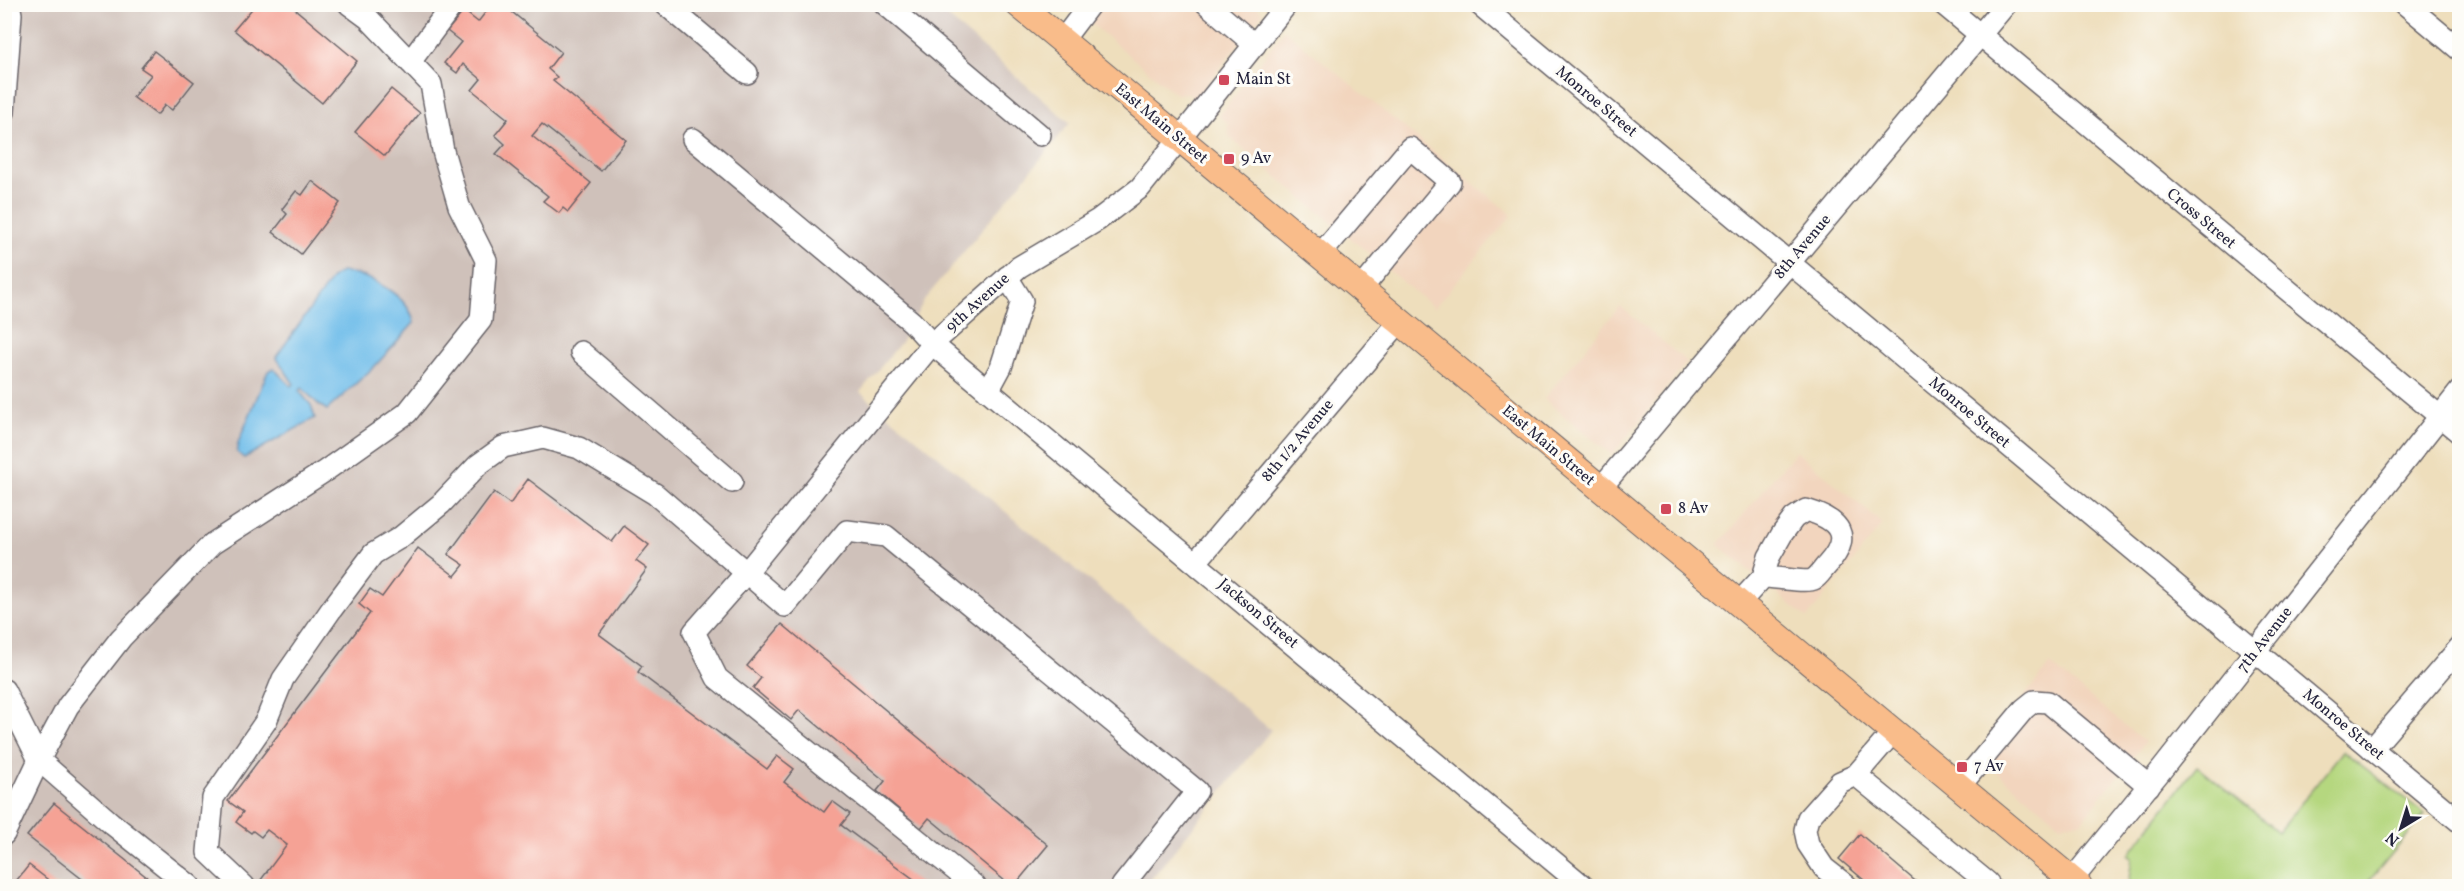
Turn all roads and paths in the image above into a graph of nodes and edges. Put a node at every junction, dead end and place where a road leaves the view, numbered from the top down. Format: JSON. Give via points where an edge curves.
{"nodes":[{"id":1,"x":350,"y":4,"type":"edge"},
{"id":2,"x":453,"y":4,"type":"edge"},
{"id":3,"x":665,"y":4,"type":"edge"},
{"id":4,"x":885,"y":4,"type":"edge"},
{"id":5,"x":1018,"y":4,"type":"edge"},
{"id":6,"x":1090,"y":4,"type":"edge"},
{"id":7,"x":1207,"y":4,"type":"edge"},
{"id":8,"x":1287,"y":4,"type":"edge"},
{"id":9,"x":1479,"y":4,"type":"edge"},
{"id":10,"x":1943,"y":4,"type":"edge"},
{"id":11,"x":2006,"y":4,"type":"edge"},
{"id":12,"x":2404,"y":4,"type":"edge"},
{"id":13,"x":14,"y":8,"type":"edge"},
{"id":14,"x":1980,"y":35,"type":"junction"},
{"id":15,"x":1062,"y":41,"type":"junction"},
{"id":16,"x":1255,"y":45,"type":"junction"},
{"id":17,"x":2460,"y":50,"type":"edge"},
{"id":18,"x":410,"y":63,"type":"junction"},
{"id":19,"x":747,"y":73,"type":"dead end"},
{"id":20,"x":4,"y":112,"type":"edge"},
{"id":21,"x":1040,"y":135,"type":"dead end"},
{"id":22,"x":693,"y":139,"type":"dead end"},
{"id":23,"x":1180,"y":140,"type":"junction"},
{"id":24,"x":1320,"y":255,"type":"junction"},
{"id":25,"x":1789,"y":265,"type":"junction"},
{"id":26,"x":1007,"y":277,"type":"junction"},
{"id":27,"x":1361,"y":290,"type":"junction"},
{"id":28,"x":1400,"y":321,"type":"junction"},
{"id":29,"x":932,"y":344,"type":"junction"},
{"id":30,"x":581,"y":352,"type":"dead end"},
{"id":31,"x":988,"y":391,"type":"junction"},
{"id":32,"x":2460,"y":391,"type":"edge"},
{"id":33,"x":2440,"y":416,"type":"junction"},
{"id":34,"x":2460,"y":433,"type":"edge"},
{"id":35,"x":732,"y":482,"type":"dead end"},
{"id":36,"x":1600,"y":489,"type":"junction"},
{"id":37,"x":1196,"y":562,"type":"junction"},
{"id":38,"x":746,"y":573,"type":"junction"},
{"id":39,"x":1763,"y":577,"type":"dead end"},
{"id":40,"x":1738,"y":604,"type":"junction"},
{"id":41,"x":2460,"y":647,"type":"edge"},
{"id":42,"x":2256,"y":652,"type":"junction"},
{"id":43,"x":4,"y":690,"type":"edge"},
{"id":44,"x":10,"y":715,"type":"edge"},
{"id":45,"x":1893,"y":732,"type":"junction"},
{"id":46,"x":2372,"y":749,"type":"junction"},
{"id":47,"x":39,"y":760,"type":"junction"},
{"id":48,"x":1856,"y":775,"type":"junction"},
{"id":49,"x":2149,"y":786,"type":"junction"},
{"id":50,"x":1959,"y":787,"type":"junction"},
{"id":51,"x":2460,"y":822,"type":"edge"},
{"id":52,"x":4,"y":834,"type":"edge"},
{"id":53,"x":2073,"y":884,"type":"edge"},
{"id":54,"x":190,"y":886,"type":"edge"},
{"id":55,"x":244,"y":886,"type":"edge"},
{"id":56,"x":975,"y":886,"type":"edge"},
{"id":57,"x":1122,"y":886,"type":"edge"},
{"id":58,"x":1583,"y":886,"type":"edge"},
{"id":59,"x":1847,"y":886,"type":"edge"},
{"id":60,"x":1986,"y":886,"type":"edge"}],
"edges":[{"from":1,"to":18,"type":"street"},
{"from":2,"to":18,"type":"street"},
{"from":3,"to":19,"type":"street"},
{"from":4,"to":21,"type":"street"},
{"from":5,"to":15,"type":"main road","name":"East Main Street"},
{"from":6,"to":15,"type":"street"},
{"from":7,"to":16,"type":"street"},
{"from":8,"to":16,"type":"street","name":"9th Avenue"},
{"from":9,"to":25,"type":"street","name":"Monroe Street"},
{"from":10,"to":14,"type":"street","name":"Cross Street"},
{"from":11,"to":14,"type":"street","name":"8th Avenue"},
{"from":12,"to":17,"type":"street"},
{"from":13,"to":20,"type":"street"},
{"from":14,"to":25,"type":"street","name":"8th Avenue"},
{"from":14,"to":33,"type":"street","name":"Cross Street"},
{"from":15,"to":23,"type":"main road","name":"East Main Street"},
{"from":16,"to":23,"type":"street","name":"9th Avenue"},
{"from":18,"to":47,"type":"street","via":[[431,84],[443,151],[459,206],[486,261],[481,320],[407,413],[212,544],[121,638],[68,706]]},
{"from":22,"to":29,"type":"street","name":"Jackson Street","via":[[904,315]]},
{"from":23,"to":24,"type":"main road","name":"East Main Street"},
{"from":23,"to":26,"type":"street","name":"9th Avenue","via":[[1140,188],[1098,220]]},
{"from":24,"to":27,"type":"main road","name":"East Main Street"},
{"from":24,"to":27,"type":"street","via":[[1410,148],[1450,182]]},
{"from":25,"to":36,"type":"street","name":"8th Avenue"},
{"from":25,"to":42,"type":"street","name":"Monroe Street"},
{"from":26,"to":29,"type":"street","name":"9th Avenue"},
{"from":26,"to":31,"type":"street","via":[[1022,301],[1001,367]]},
{"from":27,"to":28,"type":"main road","name":"East Main Street"},
{"from":28,"to":36,"type":"main road","name":"East Main Street"},
{"from":28,"to":37,"type":"street","name":"8th 1/2 Avenue"},
{"from":29,"to":31,"type":"street","name":"Jackson Street"},
{"from":29,"to":38,"type":"street","name":"9th Avenue"},
{"from":30,"to":35,"type":"street"},
{"from":31,"to":37,"type":"street","name":"Jackson Street"},
{"from":32,"to":33,"type":"street","name":"7th Avenue"},
{"from":33,"to":34,"type":"street","name":"Cross Street"},
{"from":33,"to":42,"type":"street","name":"7th Avenue"},
{"from":36,"to":40,"type":"main road","name":"East Main Street"},
{"from":37,"to":58,"type":"street","name":"Jackson Street"},
{"from":38,"to":55,"type":"street","via":[[655,494],[579,448],[543,438],[503,447],[478,465],[441,504],[401,537],[373,554],[283,679],[266,721],[213,798],[208,852]]},
{"from":38,"to":56,"type":"street","name":"9th Avenue","via":[[694,632],[717,678]]},
{"from":38,"to":57,"type":"street","via":[[785,606],[847,531],[886,536],[1197,791]]},
{"from":39,"to":40,"type":"street"},
{"from":40,"to":45,"type":"main road","name":"East Main Street"},
{"from":41,"to":46,"type":"street"},
{"from":42,"to":46,"type":"street","name":"Monroe Street"},
{"from":42,"to":49,"type":"street","name":"7th Avenue"},
{"from":43,"to":44,"type":"street"},
{"from":44,"to":47,"type":"street"},
{"from":45,"to":48,"type":"street"},
{"from":45,"to":50,"type":"main road","name":"East Main Street"},
{"from":46,"to":51,"type":"street","name":"Monroe Street"},
{"from":47,"to":52,"type":"street"},
{"from":47,"to":54,"type":"street"},
{"from":48,"to":59,"type":"street","via":[[1832,789],[1808,818],[1805,830],[1808,844],[1824,868]]},
{"from":48,"to":60,"type":"street","via":[[1988,883]]},
{"from":49,"to":50,"type":"street","via":[[2048,702],[2034,701]]},
{"from":49,"to":53,"type":"street","name":"7th Avenue"},
{"from":50,"to":53,"type":"main road","name":"East Main Street"}]}
